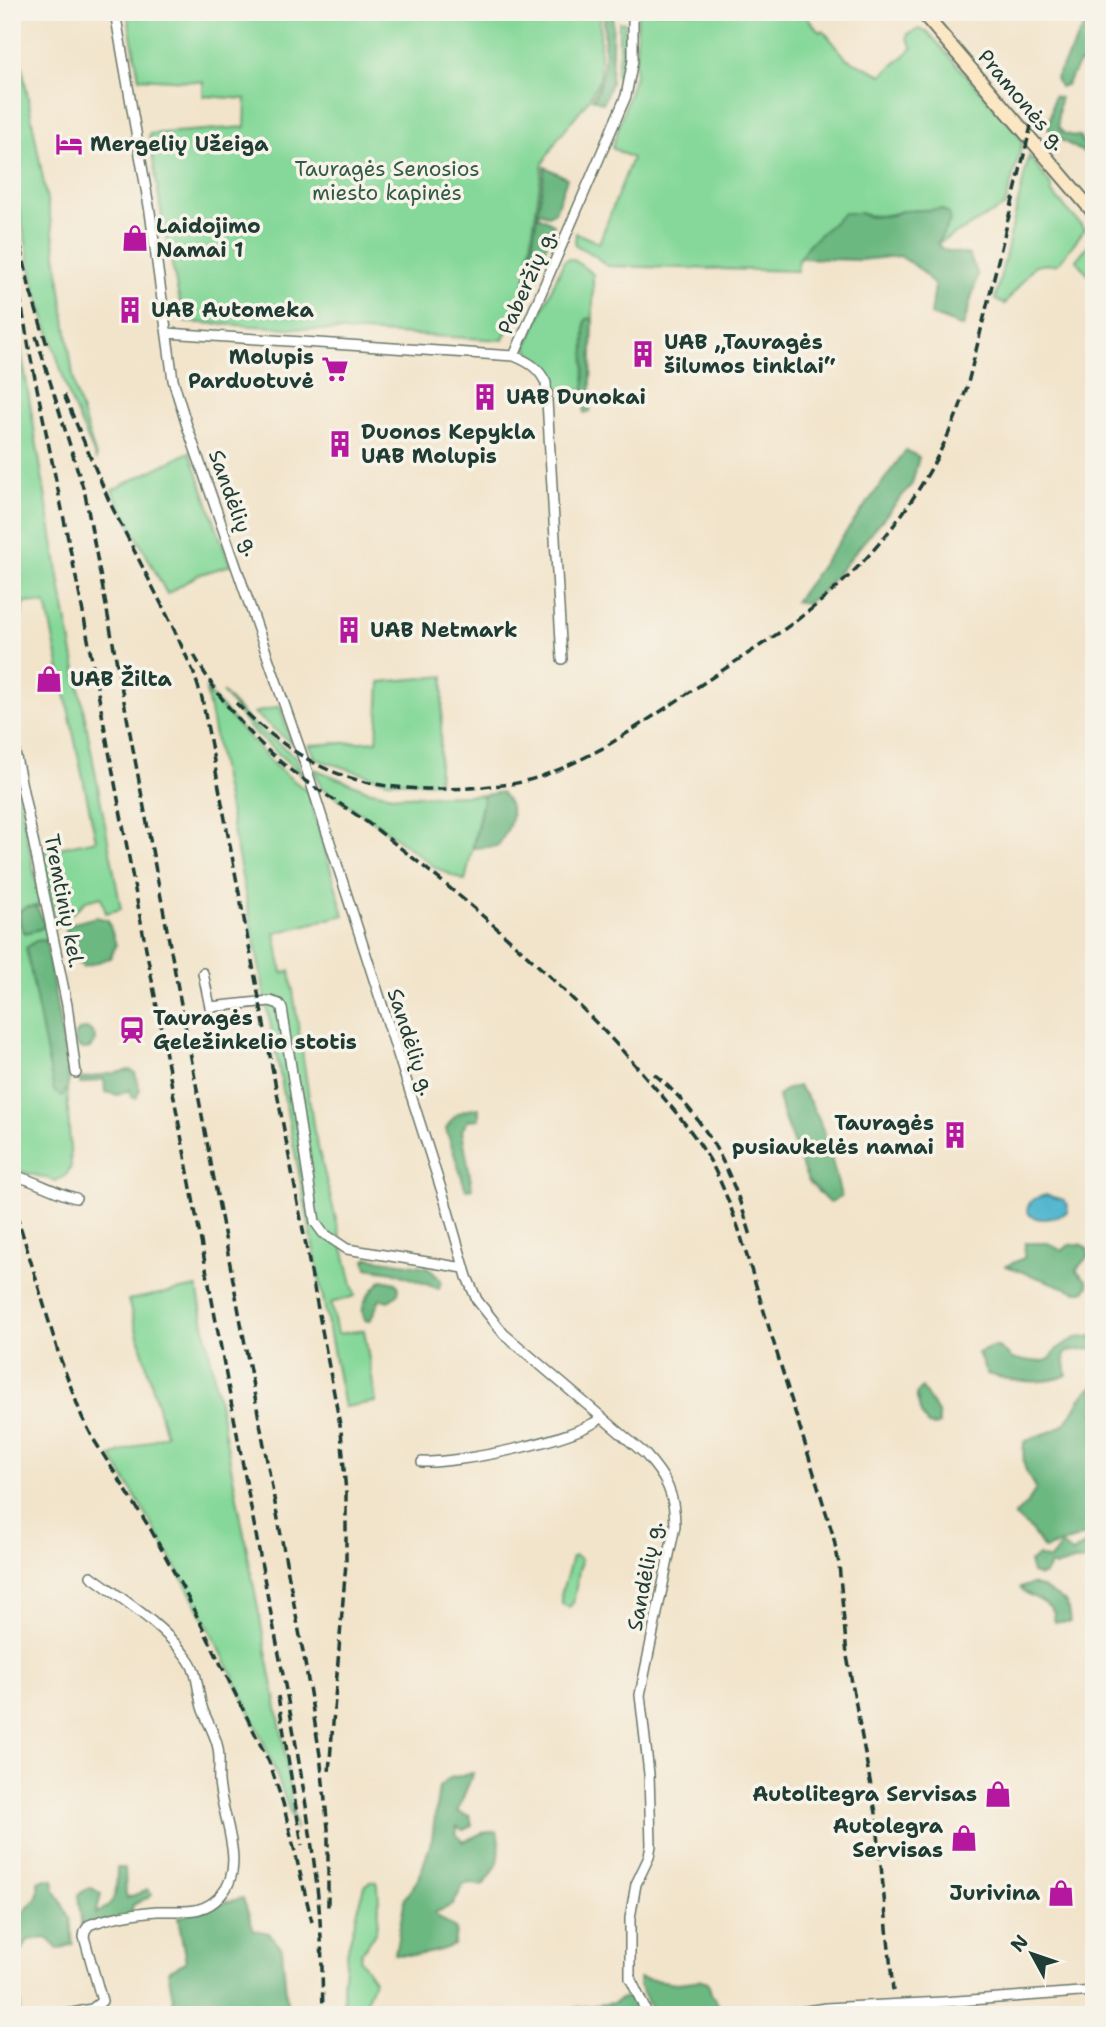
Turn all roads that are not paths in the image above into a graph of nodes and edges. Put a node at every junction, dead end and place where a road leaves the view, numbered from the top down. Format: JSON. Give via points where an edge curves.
{"nodes":[{"id":1,"x":115,"y":12,"type":"edge"},
{"id":2,"x":632,"y":12,"type":"edge"},
{"id":3,"x":922,"y":12,"type":"edge"},
{"id":4,"x":1094,"y":213,"type":"edge"},
{"id":5,"x":167,"y":333,"type":"junction"},
{"id":6,"x":514,"y":356,"type":"junction"},
{"id":7,"x":562,"y":659,"type":"dead end"},
{"id":8,"x":12,"y":738,"type":"edge"},
{"id":9,"x":203,"y":973,"type":"dead end"},
{"id":10,"x":76,"y":1073,"type":"dead end"},
{"id":11,"x":12,"y":1175,"type":"edge"},
{"id":12,"x":76,"y":1198,"type":"dead end"},
{"id":13,"x":464,"y":1268,"type":"junction"},
{"id":14,"x":601,"y":1418,"type":"junction"},
{"id":15,"x":422,"y":1462,"type":"dead end"},
{"id":16,"x":91,"y":1576,"type":"dead end"},
{"id":17,"x":1094,"y":1991,"type":"edge"},
{"id":18,"x":63,"y":2015,"type":"edge"},
{"id":19,"x":648,"y":2015,"type":"edge"},
{"id":20,"x":780,"y":2015,"type":"edge"}],
"edges":[{"from":1,"to":5,"type":"street","name":"Sandėlių g."},
{"from":2,"to":6,"type":"street","name":"Paberžių g.","via":[[633,60],[626,96]]},
{"from":3,"to":4,"type":"main road","name":"Pramonės g."},
{"from":5,"to":6,"type":"street","name":"Paberžių g."},
{"from":5,"to":13,"type":"street","name":"Sandėlių g.","via":[[173,380],[184,416],[302,755]]},
{"from":6,"to":7,"type":"street","via":[[530,363],[546,383]]},
{"from":8,"to":10,"type":"street","name":"Tremtinių kel.","via":[[67,1005]]},
{"from":9,"to":13,"type":"street","via":[[210,1007],[270,1001],[282,1008],[315,1222],[323,1233],[347,1248]]},
{"from":11,"to":12,"type":"street"},
{"from":13,"to":14,"type":"street","name":"Sandėlių g.","via":[[477,1300],[504,1334]]},
{"from":14,"to":15,"type":"street","via":[[585,1428],[508,1451]]},
{"from":14,"to":19,"type":"street","name":"Sandėlių g.","via":[[663,1474],[675,1511],[640,1695],[651,1845],[636,1884],[630,1918],[630,1978]]},
{"from":16,"to":18,"type":"street","via":[[153,1623],[190,1661],[218,1745],[233,1865],[228,1886],[200,1910],[157,1911],[89,1925],[85,1931],[102,2001],[92,2009]]},
{"from":17,"to":20,"type":"street","via":[[825,2008]]}]}
